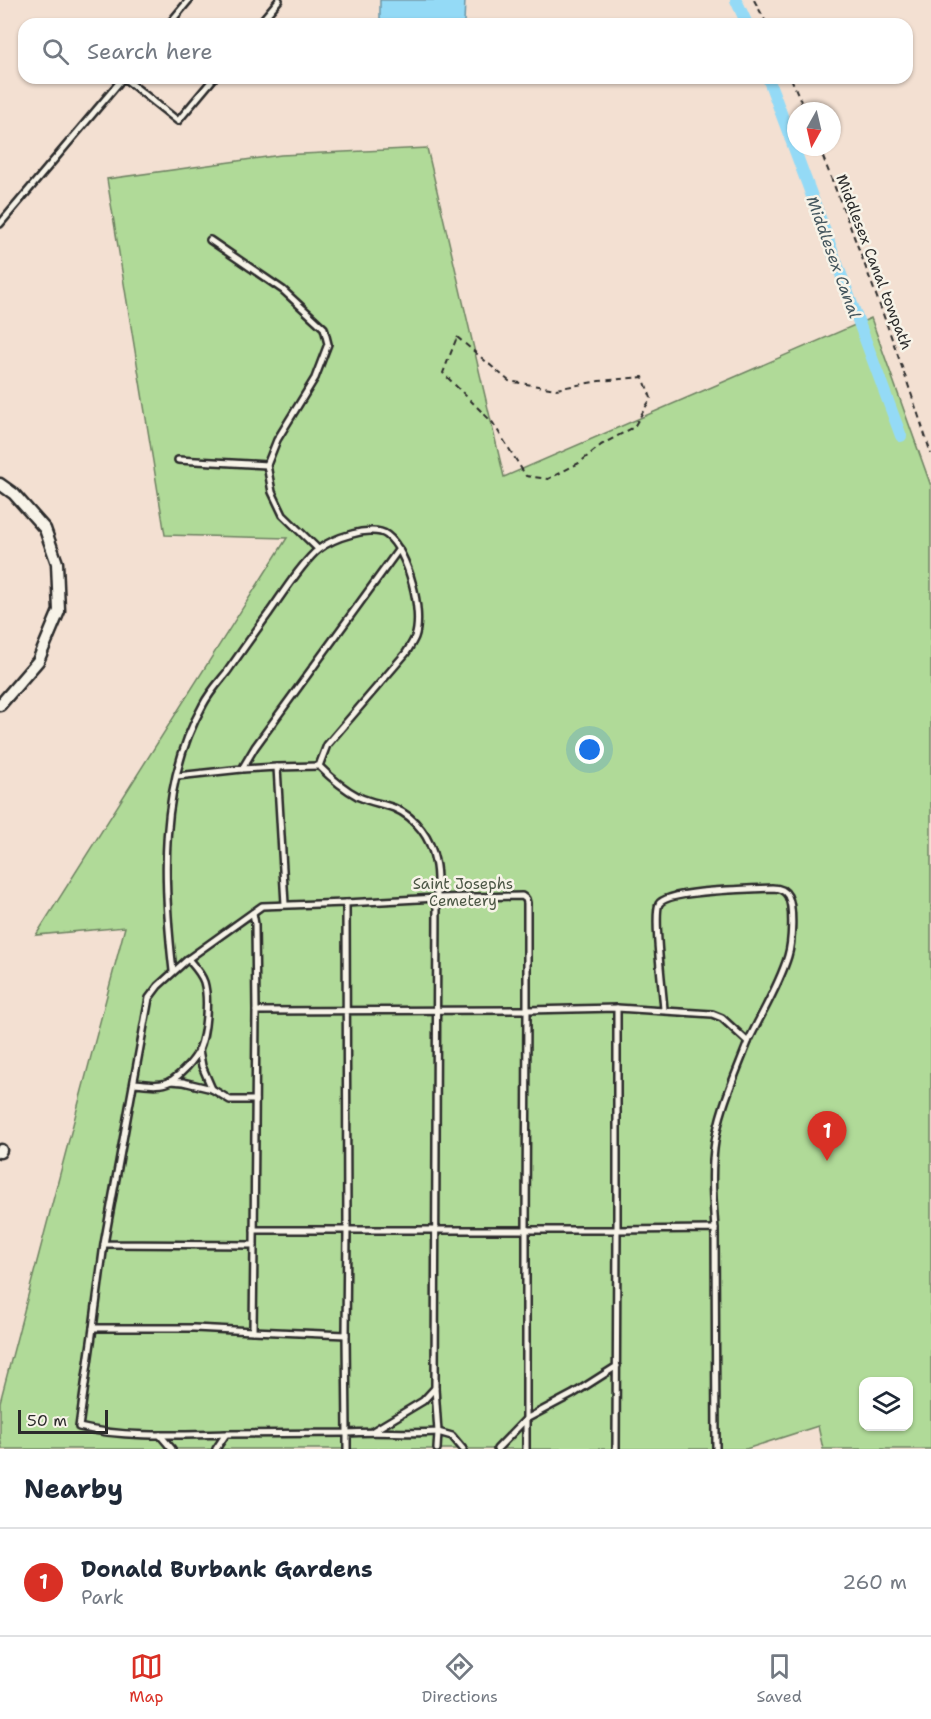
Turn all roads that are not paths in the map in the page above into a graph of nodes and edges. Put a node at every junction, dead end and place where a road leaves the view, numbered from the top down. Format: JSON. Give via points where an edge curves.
{"nodes":[{"id":1,"x":189,"y":0,"type":"edge"},
{"id":2,"x":279,"y":0,"type":"edge"},
{"id":3,"x":174,"y":18,"type":"edge"},
{"id":4,"x":264,"y":18,"type":"edge"},
{"id":5,"x":119,"y":84,"type":"edge"},
{"id":6,"x":132,"y":84,"type":"edge"},
{"id":7,"x":209,"y":84,"type":"edge"},
{"id":8,"x":0,"y":224,"type":"edge"},
{"id":9,"x":210,"y":240,"type":"dead end"},
{"id":10,"x":178,"y":460,"type":"dead end"},
{"id":11,"x":267,"y":465,"type":"junction"},
{"id":12,"x":0,"y":484,"type":"edge"},
{"id":13,"x":318,"y":549,"type":"junction"},
{"id":14,"x":399,"y":549,"type":"junction"},
{"id":15,"x":0,"y":705,"type":"edge"},
{"id":16,"x":319,"y":766,"type":"junction"},
{"id":17,"x":277,"y":767,"type":"junction"},
{"id":18,"x":242,"y":769,"type":"junction"},
{"id":19,"x":177,"y":776,"type":"junction"},
{"id":20,"x":437,"y":898,"type":"junction"},
{"id":21,"x":346,"y":903,"type":"junction"},
{"id":22,"x":285,"y":904,"type":"junction"},
{"id":23,"x":253,"y":913,"type":"junction"},
{"id":24,"x":188,"y":959,"type":"junction"},
{"id":25,"x":174,"y":971,"type":"junction"},
{"id":26,"x":617,"y":1008,"type":"junction"},
{"id":27,"x":345,"y":1009,"type":"junction"},
{"id":28,"x":438,"y":1010,"type":"junction"},
{"id":29,"x":527,"y":1010,"type":"junction"},
{"id":30,"x":664,"y":1010,"type":"junction"},
{"id":31,"x":256,"y":1011,"type":"junction"},
{"id":32,"x":748,"y":1042,"type":"junction"},
{"id":33,"x":199,"y":1050,"type":"junction"},
{"id":34,"x":170,"y":1082,"type":"junction"},
{"id":35,"x":135,"y":1083,"type":"junction"},
{"id":36,"x":212,"y":1089,"type":"junction"},
{"id":37,"x":255,"y":1100,"type":"junction"},
{"id":38,"x":715,"y":1229,"type":"junction"},
{"id":39,"x":254,"y":1230,"type":"junction"},
{"id":40,"x":347,"y":1230,"type":"junction"},
{"id":41,"x":435,"y":1230,"type":"junction"},
{"id":42,"x":526,"y":1230,"type":"junction"},
{"id":43,"x":617,"y":1230,"type":"junction"},
{"id":44,"x":104,"y":1244,"type":"junction"},
{"id":45,"x":254,"y":1245,"type":"junction"},
{"id":46,"x":93,"y":1328,"type":"junction"},
{"id":47,"x":253,"y":1331,"type":"junction"},
{"id":48,"x":346,"y":1335,"type":"junction"},
{"id":49,"x":617,"y":1366,"type":"junction"},
{"id":50,"x":435,"y":1388,"type":"junction"},
{"id":51,"x":526,"y":1419,"type":"junction"},
{"id":52,"x":373,"y":1431,"type":"junction"},
{"id":53,"x":438,"y":1432,"type":"junction"},
{"id":54,"x":347,"y":1433,"type":"junction"},
{"id":55,"x":159,"y":1434,"type":"junction"},
{"id":56,"x":226,"y":1434,"type":"junction"},
{"id":57,"x":172,"y":1449,"type":"edge"},
{"id":58,"x":216,"y":1449,"type":"edge"},
{"id":59,"x":346,"y":1449,"type":"edge"},
{"id":60,"x":437,"y":1449,"type":"edge"},
{"id":61,"x":463,"y":1449,"type":"edge"},
{"id":62,"x":497,"y":1449,"type":"edge"},
{"id":63,"x":526,"y":1449,"type":"edge"},
{"id":64,"x":616,"y":1449,"type":"edge"},
{"id":65,"x":716,"y":1449,"type":"edge"}],
"edges":[{"from":1,"to":3,"type":"lane"},
{"from":2,"to":4,"type":"lane"},
{"from":5,"to":8,"type":"lane"},
{"from":6,"to":7,"type":"lane","via":[[178,121]]},
{"from":9,"to":11,"type":"lane","via":[[283,290],[324,328],[328,344],[315,378],[277,440]]},
{"from":10,"to":11,"type":"lane"},
{"from":11,"to":13,"type":"lane","via":[[272,492],[283,515]]},
{"from":12,"to":15,"type":"street","via":[[45,529],[57,563],[59,611],[38,661]]},
{"from":13,"to":14,"type":"lane","via":[[354,533],[376,531],[387,535]]},
{"from":13,"to":19,"type":"lane","via":[[204,704],[192,727]]},
{"from":14,"to":16,"type":"lane","via":[[415,595],[415,637],[327,745]]},
{"from":14,"to":18,"type":"lane"},
{"from":16,"to":17,"type":"lane"},
{"from":16,"to":20,"type":"lane","via":[[359,797],[408,815],[420,828],[434,856]]},
{"from":17,"to":18,"type":"lane"},
{"from":17,"to":22,"type":"lane"},
{"from":18,"to":19,"type":"lane"},
{"from":19,"to":25,"type":"lane","via":[[166,850]]},
{"from":20,"to":21,"type":"lane"},
{"from":20,"to":28,"type":"lane"},
{"from":20,"to":29,"type":"lane","via":[[526,899]]},
{"from":21,"to":22,"type":"lane"},
{"from":21,"to":27,"type":"lane"},
{"from":22,"to":23,"type":"lane","via":[[262,906]]},
{"from":23,"to":24,"type":"lane"},
{"from":23,"to":31,"type":"lane"},
{"from":24,"to":25,"type":"lane"},
{"from":24,"to":33,"type":"lane","via":[[203,980],[207,994]]},
{"from":25,"to":35,"type":"lane","via":[[149,998]]},
{"from":26,"to":29,"type":"lane"},
{"from":26,"to":30,"type":"lane"},
{"from":26,"to":43,"type":"lane"},
{"from":27,"to":28,"type":"lane"},
{"from":27,"to":31,"type":"lane"},
{"from":27,"to":40,"type":"lane"},
{"from":28,"to":29,"type":"lane"},
{"from":28,"to":41,"type":"lane"},
{"from":29,"to":42,"type":"lane"},
{"from":30,"to":32,"type":"lane","via":[[712,1014]]},
{"from":30,"to":32,"type":"lane","via":[[658,906],[664,899],[779,888],[788,895],[792,910],[789,953]]},
{"from":31,"to":37,"type":"lane"},
{"from":32,"to":38,"type":"lane","via":[[714,1147]]},
{"from":33,"to":34,"type":"lane"},
{"from":33,"to":36,"type":"lane"},
{"from":34,"to":35,"type":"lane"},
{"from":34,"to":36,"type":"lane"},
{"from":35,"to":44,"type":"lane"},
{"from":36,"to":37,"type":"lane","via":[[230,1100]]},
{"from":37,"to":39,"type":"lane"},
{"from":38,"to":43,"type":"lane"},
{"from":38,"to":65,"type":"lane"},
{"from":39,"to":40,"type":"lane"},
{"from":39,"to":45,"type":"lane"},
{"from":40,"to":41,"type":"lane"},
{"from":40,"to":48,"type":"lane"},
{"from":41,"to":42,"type":"lane"},
{"from":41,"to":50,"type":"lane"},
{"from":42,"to":43,"type":"lane"},
{"from":42,"to":51,"type":"lane"},
{"from":43,"to":49,"type":"lane"},
{"from":44,"to":45,"type":"lane"},
{"from":44,"to":46,"type":"lane"},
{"from":45,"to":47,"type":"lane"},
{"from":46,"to":47,"type":"lane"},
{"from":46,"to":55,"type":"lane","via":[[79,1427],[101,1433]]},
{"from":47,"to":48,"type":"lane"},
{"from":48,"to":54,"type":"lane"},
{"from":49,"to":51,"type":"lane"},
{"from":49,"to":64,"type":"lane"},
{"from":50,"to":52,"type":"lane","via":[[423,1401]]},
{"from":50,"to":53,"type":"lane"},
{"from":51,"to":62,"type":"lane"},
{"from":51,"to":63,"type":"lane"},
{"from":52,"to":53,"type":"lane"},
{"from":52,"to":54,"type":"lane"},
{"from":53,"to":60,"type":"lane"},
{"from":53,"to":61,"type":"lane","via":[[452,1436]]},
{"from":54,"to":56,"type":"lane"},
{"from":54,"to":59,"type":"lane"},
{"from":55,"to":56,"type":"lane"},
{"from":55,"to":57,"type":"lane"},
{"from":56,"to":58,"type":"lane"}]}
